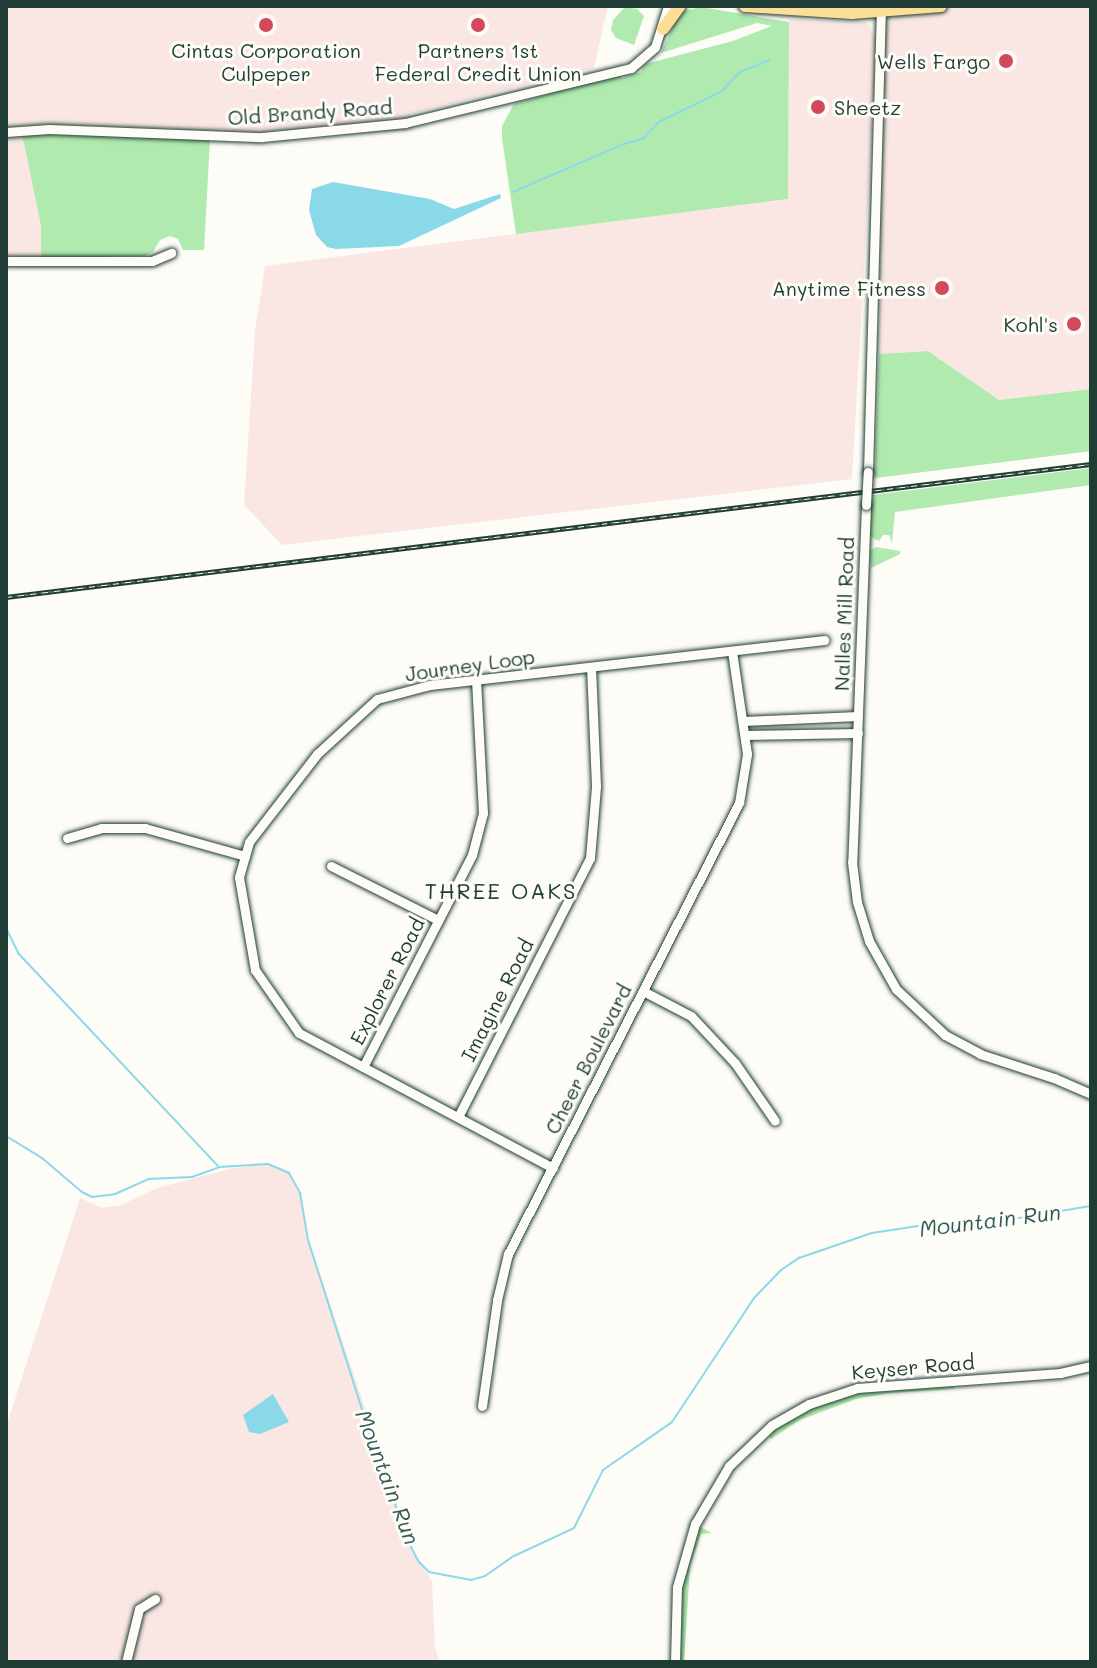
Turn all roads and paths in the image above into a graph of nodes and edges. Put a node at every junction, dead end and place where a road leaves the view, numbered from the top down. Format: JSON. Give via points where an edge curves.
{"nodes":[{"id":1,"x":668,"y":6,"type":"edge"},
{"id":2,"x":680,"y":6,"type":"edge"},
{"id":3,"x":745,"y":6,"type":"edge"},
{"id":4,"x":941,"y":6,"type":"edge"},
{"id":5,"x":882,"y":9,"type":"edge"},
{"id":6,"x":663,"y":29,"type":"junction"},
{"id":7,"x":6,"y":132,"type":"edge"},
{"id":8,"x":171,"y":253,"type":"dead end"},
{"id":9,"x":6,"y":261,"type":"edge"},
{"id":10,"x":824,"y":640,"type":"dead end"},
{"id":11,"x":732,"y":651,"type":"junction"},
{"id":12,"x":591,"y":667,"type":"junction"},
{"id":13,"x":476,"y":680,"type":"junction"},
{"id":14,"x":858,"y":716,"type":"junction"},
{"id":15,"x":743,"y":721,"type":"junction"},
{"id":16,"x":858,"y":733,"type":"junction"},
{"id":17,"x":745,"y":735,"type":"junction"},
{"id":18,"x":67,"y":838,"type":"dead end"},
{"id":19,"x":245,"y":856,"type":"junction"},
{"id":20,"x":331,"y":866,"type":"dead end"},
{"id":21,"x":438,"y":920,"type":"junction"},
{"id":22,"x":643,"y":991,"type":"junction"},
{"id":23,"x":363,"y":1067,"type":"junction"},
{"id":24,"x":1091,"y":1094,"type":"edge"},
{"id":25,"x":458,"y":1117,"type":"junction"},
{"id":26,"x":775,"y":1121,"type":"dead end"},
{"id":27,"x":553,"y":1168,"type":"junction"},
{"id":28,"x":1091,"y":1366,"type":"edge"},
{"id":29,"x":482,"y":1406,"type":"dead end"},
{"id":30,"x":155,"y":1599,"type":"dead end"},
{"id":31,"x":126,"y":1662,"type":"edge"},
{"id":32,"x":675,"y":1662,"type":"edge"}],
"edges":[{"from":1,"to":6,"type":"street","name":"Old Brandy Road"},
{"from":2,"to":6,"type":"main road"},
{"from":3,"to":5,"type":"main road","via":[[813,12]]},
{"from":4,"to":5,"type":"main road"},
{"from":5,"to":14,"type":"street","name":"Nalles Mill Road","bridge":true},
{"from":6,"to":7,"type":"street","name":"Old Brandy Road","via":[[652,52],[631,68],[375,128],[247,137]]},
{"from":8,"to":9,"type":"street","via":[[152,261]]},
{"from":10,"to":11,"type":"street","name":"Journey Loop"},
{"from":11,"to":12,"type":"street","name":"Journey Loop"},
{"from":11,"to":15,"type":"street","name":"Cheer Boulevard"},
{"from":12,"to":13,"type":"street","name":"Journey Loop"},
{"from":12,"to":25,"type":"street","name":"Imagine Road","via":[[596,786],[590,858]]},
{"from":13,"to":19,"type":"street","name":"Journey Loop","via":[[377,699],[317,754],[249,842]]},
{"from":13,"to":21,"type":"street","name":"Explorer Road","via":[[483,813],[472,855]]},
{"from":14,"to":15,"type":"street"},
{"from":14,"to":16,"type":"street","name":"Nalles Mill Road"},
{"from":15,"to":17,"type":"street","name":"Cheer Boulevard"},
{"from":16,"to":17,"type":"street"},
{"from":16,"to":24,"type":"street","name":"Nalles Mill Road","via":[[854,882],[869,941],[887,976],[929,1023],[965,1048]]},
{"from":17,"to":22,"type":"street","name":"Cheer Boulevard","via":[[745,781],[739,803]]},
{"from":18,"to":19,"type":"street","via":[[101,828],[145,828]]},
{"from":19,"to":23,"type":"street","name":"Journey Loop","via":[[239,877],[255,970],[299,1033]]},
{"from":20,"to":21,"type":"street"},
{"from":21,"to":23,"type":"street","name":"Explorer Road"},
{"from":22,"to":26,"type":"street","via":[[691,1016],[735,1063]]},
{"from":22,"to":27,"type":"street","name":"Cheer Boulevard"},
{"from":23,"to":25,"type":"street","name":"Journey Loop"},
{"from":25,"to":27,"type":"street","name":"Journey Loop"},
{"from":27,"to":29,"type":"street","name":"Cheer Boulevard","via":[[508,1254]]},
{"from":28,"to":32,"type":"street","name":"Keyser Road","via":[[1060,1373],[857,1388],[809,1404],[772,1425],[729,1466],[695,1524],[677,1587]]},
{"from":30,"to":31,"type":"street","via":[[139,1609]]}]}
